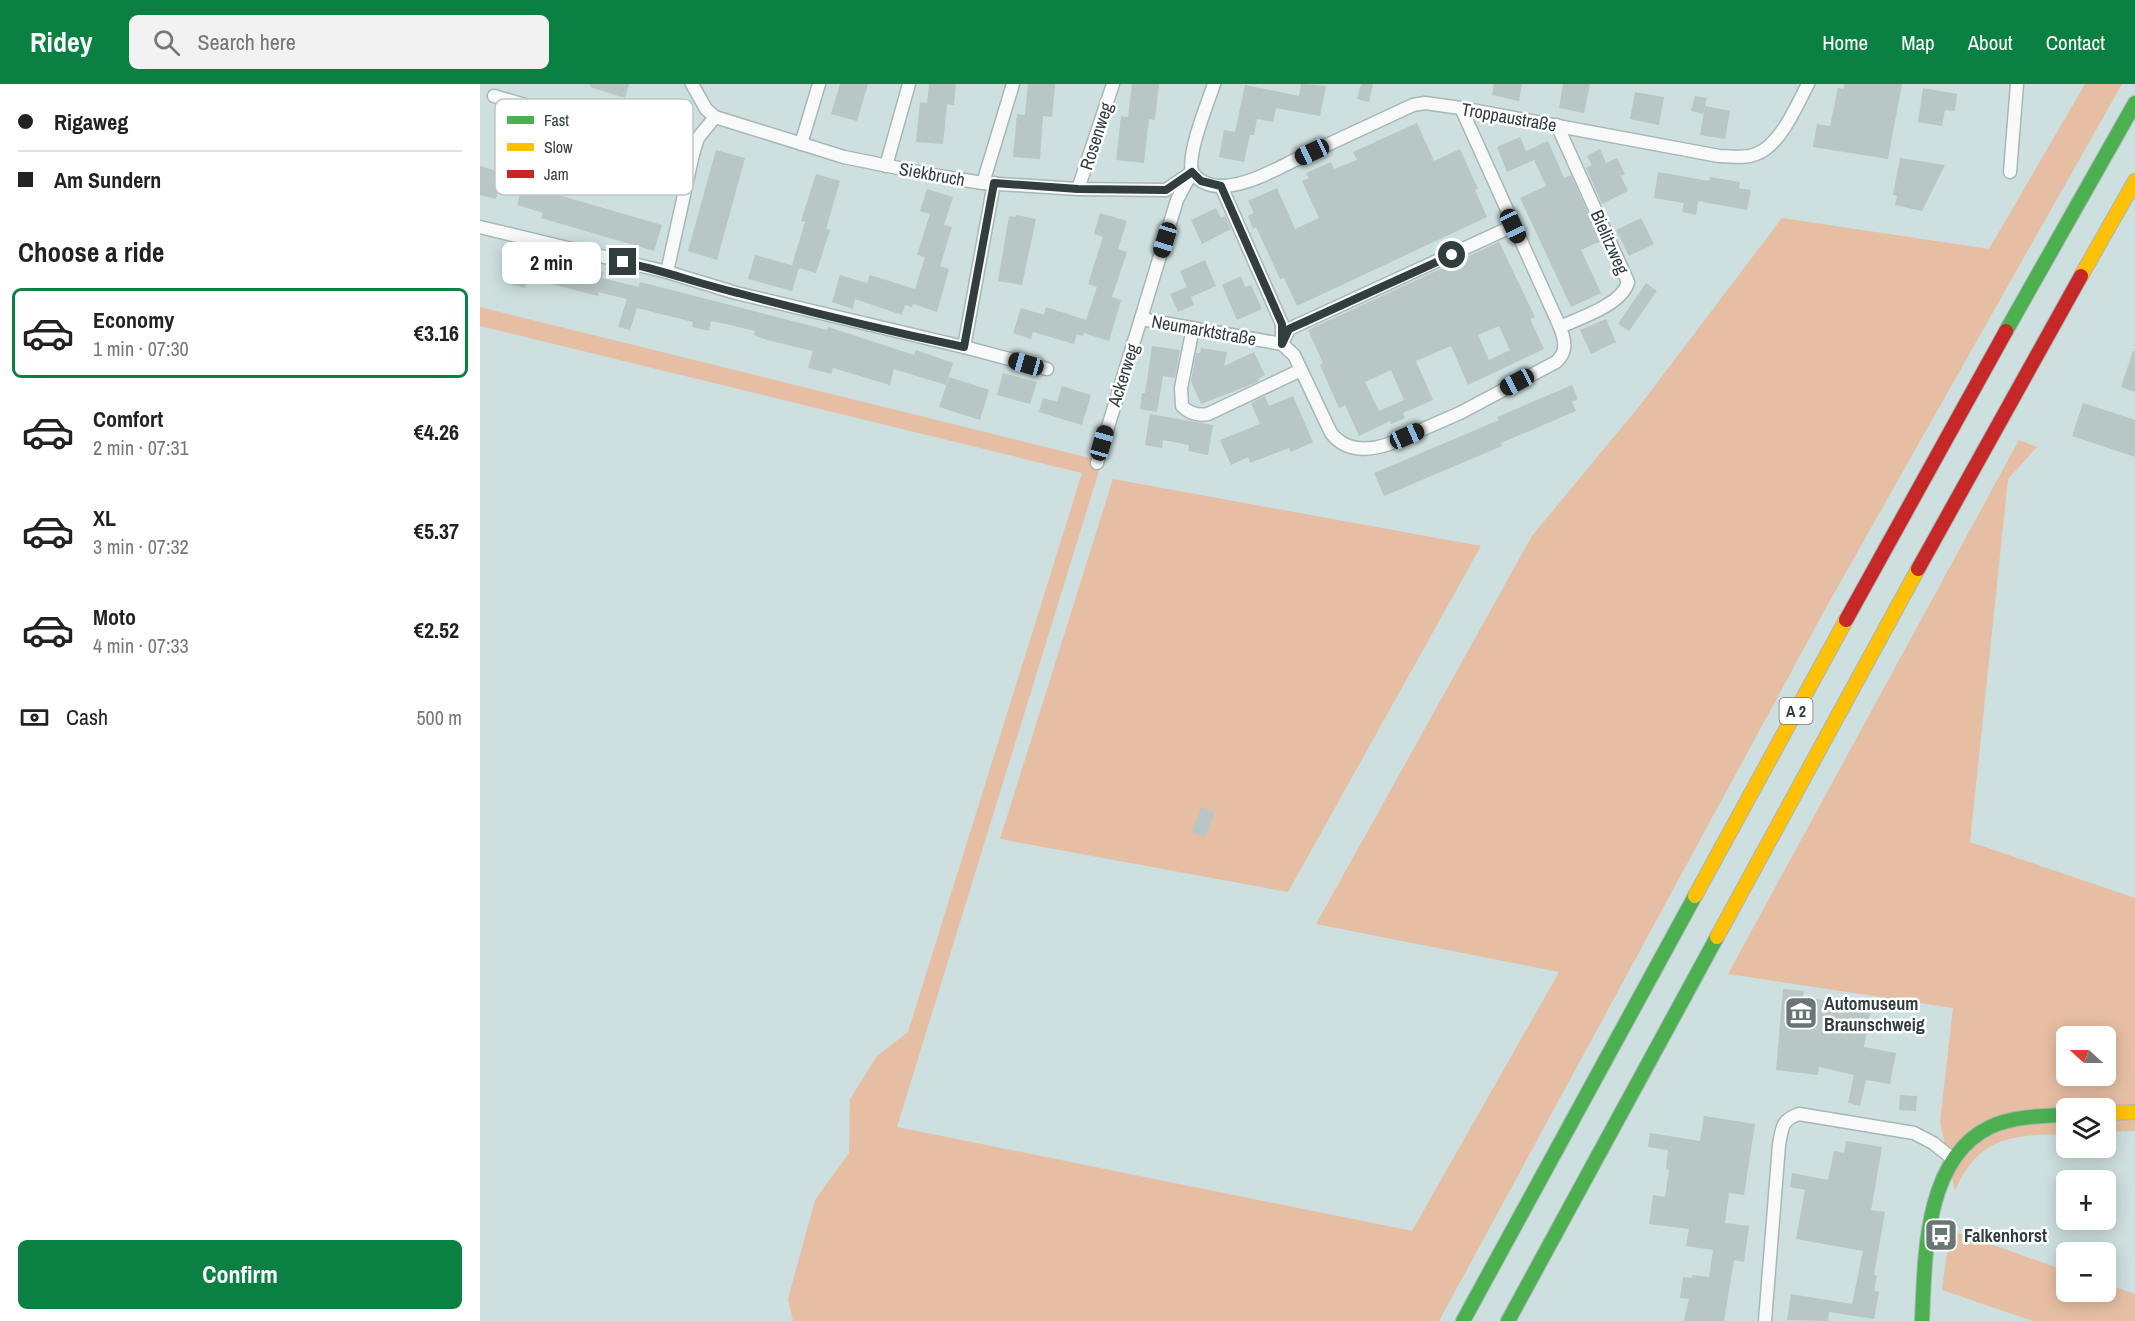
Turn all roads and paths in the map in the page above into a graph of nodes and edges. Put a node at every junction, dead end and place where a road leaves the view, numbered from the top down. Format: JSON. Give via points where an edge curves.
{"nodes":[{"id":1,"x":692,"y":84,"type":"edge"},
{"id":2,"x":819,"y":84,"type":"edge"},
{"id":3,"x":909,"y":84,"type":"edge"},
{"id":4,"x":1013,"y":84,"type":"edge"},
{"id":5,"x":1113,"y":84,"type":"edge"},
{"id":6,"x":1214,"y":84,"type":"edge"},
{"id":7,"x":1808,"y":84,"type":"edge"},
{"id":8,"x":2017,"y":84,"type":"edge"},
{"id":9,"x":494,"y":96,"type":"dead end"},
{"id":10,"x":504,"y":99,"type":"edge"},
{"id":11,"x":2135,"y":103,"type":"edge"},
{"id":12,"x":1461,"y":108,"type":"junction"},
{"id":13,"x":715,"y":117,"type":"junction"},
{"id":14,"x":1557,"y":125,"type":"junction"},
{"id":15,"x":801,"y":144,"type":"junction"},
{"id":16,"x":693,"y":154,"type":"edge"},
{"id":17,"x":886,"y":166,"type":"junction"},
{"id":18,"x":1192,"y":172,"type":"junction"},
{"id":19,"x":2010,"y":172,"type":"dead end"},
{"id":20,"x":2135,"y":182,"type":"edge"},
{"id":21,"x":989,"y":183,"type":"junction"},
{"id":22,"x":1221,"y":186,"type":"junction"},
{"id":23,"x":1078,"y":189,"type":"junction"},
{"id":24,"x":684,"y":195,"type":"edge"},
{"id":25,"x":1513,"y":226,"type":"junction"},
{"id":26,"x":480,"y":227,"type":"edge"},
{"id":27,"x":666,"y":272,"type":"junction"},
{"id":28,"x":1141,"y":319,"type":"junction"},
{"id":29,"x":1560,"y":327,"type":"junction"},
{"id":30,"x":1193,"y":328,"type":"junction"},
{"id":31,"x":1282,"y":344,"type":"junction"},
{"id":32,"x":964,"y":347,"type":"junction"},
{"id":33,"x":1047,"y":369,"type":"dead end"},
{"id":34,"x":1301,"y":370,"type":"junction"},
{"id":35,"x":1097,"y":463,"type":"dead end"},
{"id":36,"x":2135,"y":1112,"type":"edge"},
{"id":37,"x":2116,"y":1113,"type":"edge"},
{"id":38,"x":2056,"y":1116,"type":"edge"},
{"id":39,"x":1953,"y":1158,"type":"junction"},
{"id":40,"x":1463,"y":1321,"type":"edge"},
{"id":41,"x":1508,"y":1321,"type":"edge"},
{"id":42,"x":1765,"y":1321,"type":"edge"},
{"id":43,"x":1922,"y":1321,"type":"edge"}],
"edges":[{"from":1,"to":13,"type":"street"},
{"from":2,"to":15,"type":"street"},
{"from":3,"to":17,"type":"street"},
{"from":4,"to":21,"type":"street"},
{"from":5,"to":23,"type":"street","name":"Rosenweg"},
{"from":6,"to":18,"type":"street","name":"Ackerweg","via":[[1192,153]]},
{"from":7,"to":14,"type":"street","name":"Troppaustraße","via":[[1773,143],[1744,157],[1719,156]]},
{"from":8,"to":19,"type":"street"},
{"from":9,"to":10,"type":"street"},
{"from":11,"to":40,"type":"main road","number":"A 2","via":[[1961,410]]},
{"from":12,"to":14,"type":"street","name":"Troppaustraße"},
{"from":12,"to":22,"type":"street","name":"Troppaustraße","via":[[1413,105],[1257,177]]},
{"from":12,"to":25,"type":"street","name":"Neumarktstraße"},
{"from":13,"to":15,"type":"street","name":"Siekbruch"},
{"from":13,"to":16,"type":"street","via":[[698,138]]},
{"from":14,"to":29,"type":"street","name":"Bielitzweg","via":[[1628,282],[1626,290],[1602,308]]},
{"from":15,"to":17,"type":"street","name":"Siekbruch"},
{"from":17,"to":21,"type":"street","name":"Siekbruch"},
{"from":18,"to":22,"type":"street","via":[[1201,181]]},
{"from":18,"to":23,"type":"street","name":"Siekbruch","via":[[1166,190]]},
{"from":18,"to":28,"type":"street","name":"Ackerweg","via":[[1177,200]]},
{"from":20,"to":41,"type":"main road","number":"A 2","via":[[1997,424]]},
{"from":21,"to":23,"type":"street","name":"Siekbruch"},
{"from":21,"to":32,"type":"street"},
{"from":22,"to":31,"type":"street","via":[[1282,324]]},
{"from":24,"to":27,"type":"street"},
{"from":25,"to":29,"type":"street","name":"Neumarktstraße"},
{"from":25,"to":31,"type":"street","via":[[1289,329]]},
{"from":26,"to":27,"type":"street"},
{"from":27,"to":32,"type":"street","via":[[736,293]]},
{"from":28,"to":30,"type":"street","name":"Neumarktstraße"},
{"from":28,"to":35,"type":"street","name":"Ackerweg"},
{"from":29,"to":34,"type":"street","name":"Neumarktstraße","via":[[1566,345],[1556,362],[1460,413],[1378,448],[1360,450],[1336,438]]},
{"from":30,"to":31,"type":"street","name":"Neumarktstraße"},
{"from":30,"to":34,"type":"street","via":[[1181,388],[1182,406],[1187,411],[1208,414]]},
{"from":31,"to":34,"type":"street","name":"Neumarktstraße","via":[[1294,355]]},
{"from":32,"to":33,"type":"street"},
{"from":36,"to":37,"type":"main road"},
{"from":38,"to":39,"type":"main road","via":[[2015,1120],[1988,1128]]},
{"from":39,"to":42,"type":"street","via":[[1905,1130],[1799,1114],[1789,1118],[1783,1125],[1779,1145]]},
{"from":39,"to":43,"type":"main road","via":[[1938,1186],[1932,1210]]}]}
